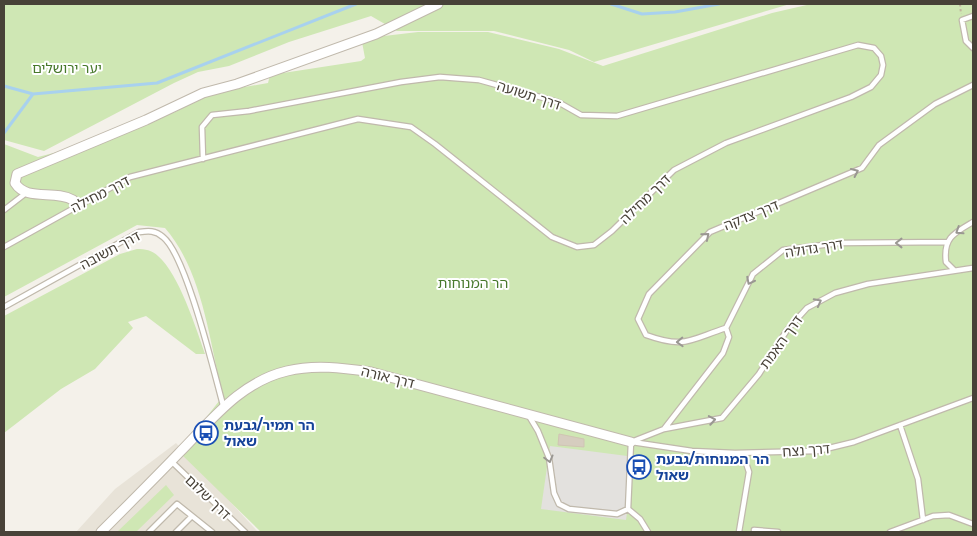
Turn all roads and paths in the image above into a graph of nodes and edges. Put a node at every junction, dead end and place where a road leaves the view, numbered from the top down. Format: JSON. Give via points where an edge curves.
{"nodes":[{"id":1,"x":438,"y":4,"type":"edge"},
{"id":2,"x":973,"y":16,"type":"edge"},
{"id":3,"x":973,"y":48,"type":"edge"},
{"id":4,"x":881,"y":56,"type":"joint"},
{"id":5,"x":973,"y":85,"type":"edge"},
{"id":6,"x":203,"y":159,"type":"junction"},
{"id":7,"x":26,"y":193,"type":"junction"},
{"id":8,"x":74,"y":206,"type":"junction"},
{"id":9,"x":4,"y":210,"type":"edge"},
{"id":10,"x":973,"y":222,"type":"edge"},
{"id":11,"x":948,"y":242,"type":"junction"},
{"id":12,"x":4,"y":247,"type":"edge"},
{"id":13,"x":973,"y":268,"type":"edge"},
{"id":14,"x":954,"y":270,"type":"junction"},
{"id":15,"x":4,"y":307,"type":"edge"},
{"id":16,"x":726,"y":328,"type":"junction"},
{"id":17,"x":973,"y":398,"type":"edge"},
{"id":18,"x":224,"y":406,"type":"junction"},
{"id":19,"x":528,"y":415,"type":"junction"},
{"id":20,"x":900,"y":425,"type":"junction"},
{"id":21,"x":664,"y":429,"type":"junction"},
{"id":22,"x":631,"y":442,"type":"junction"},
{"id":23,"x":735,"y":453,"type":"junction"},
{"id":24,"x":172,"y":461,"type":"junction"},
{"id":25,"x":628,"y":509,"type":"junction"},
{"id":26,"x":192,"y":516,"type":"junction"},
{"id":27,"x":924,"y":520,"type":"junction"},
{"id":28,"x":973,"y":524,"type":"edge"},
{"id":29,"x":754,"y":530,"type":"dead end"},
{"id":30,"x":101,"y":532,"type":"edge"},
{"id":31,"x":149,"y":532,"type":"edge"},
{"id":32,"x":176,"y":532,"type":"edge"},
{"id":33,"x":212,"y":532,"type":"edge"},
{"id":34,"x":245,"y":532,"type":"edge"},
{"id":35,"x":648,"y":532,"type":"edge"},
{"id":36,"x":739,"y":532,"type":"edge"},
{"id":37,"x":778,"y":532,"type":"edge"},
{"id":38,"x":890,"y":532,"type":"edge"}],
"edges":[{"from":1,"to":7,"type":"street","via":[[376,34],[246,81],[203,93],[18,174],[15,183]]},
{"from":2,"to":3,"type":"lane","via":[[962,20],[966,41]]},
{"from":4,"to":6,"type":"lane","name":"דרך תשועה","via":[[874,48],[858,45],[617,116],[581,116],[558,102],[479,80],[440,77],[401,82],[212,115],[202,127]]},
{"from":4,"to":6,"type":"lane","name":"דרך מחילה","via":[[884,65],[881,75],[871,87],[726,143],[674,170],[594,245],[577,247],[552,237],[411,127],[358,119]]},
{"from":16,"to":5,"type":"lane","name":"דרך צדקה","one_way":true,"via":[[690,342],[668,343],[646,335],[638,319],[649,294],[710,232],[862,168],[879,145],[935,104]]},
{"from":6,"to":8,"type":"lane","name":"דרך מחילה","via":[[130,177]]},
{"from":7,"to":8,"type":"street","via":[[64,194],[73,200]]},
{"from":7,"to":9,"type":"lane"},
{"from":8,"to":12,"type":"lane","name":"דרך מחילה"},
{"from":10,"to":11,"type":"lane","one_way":true,"via":[[953,234]]},
{"from":11,"to":14,"type":"lane","via":[[944,248],[946,262]]},
{"from":11,"to":16,"type":"lane","name":"דרך גדולה","one_way":true,"via":[[839,243],[783,250],[754,274]]},
{"from":13,"to":14,"type":"lane","name":"דרך האמת"},
{"from":21,"to":14,"type":"lane","name":"דרך האמת","one_way":true,"via":[[722,418],[807,308],[835,293],[868,284]]},
{"from":15,"to":18,"type":"lane","name":"דרך תשובה","via":[[138,232],[151,230],[164,237],[179,259]]},
{"from":16,"to":21,"type":"lane","name":"דרך גדולה","via":[[729,338],[723,353]]},
{"from":17,"to":20,"type":"lane","name":"דרך נצח"},
{"from":18,"to":19,"type":"street","name":"דרך אורה","via":[[265,379],[286,371],[339,367],[371,372]]},
{"from":18,"to":24,"type":"street","name":"דרך אורה"},
{"from":19,"to":22,"type":"street","name":"דרך אורה"},
{"from":19,"to":25,"type":"lane","one_way":true,"via":[[549,458],[554,493],[559,504],[569,509],[617,514]]},
{"from":20,"to":23,"type":"lane","name":"דרך נצח","via":[[832,449]]},
{"from":20,"to":27,"type":"lane","via":[[918,479]]},
{"from":21,"to":22,"type":"lane"},
{"from":22,"to":23,"type":"lane","name":"דרך נצח","via":[[692,451]]},
{"from":22,"to":25,"type":"lane"},
{"from":23,"to":36,"type":"lane","via":[[745,460],[749,472]]},
{"from":24,"to":30,"type":"street","name":"דרך אורה"},
{"from":24,"to":34,"type":"lane","name":"דרך שלום"},
{"from":25,"to":35,"type":"lane"},
{"from":26,"to":31,"type":"lane","via":[[177,504]]},
{"from":26,"to":32,"type":"lane"},
{"from":26,"to":33,"type":"lane"},
{"from":27,"to":28,"type":"lane","via":[[949,515]]},
{"from":27,"to":38,"type":"lane"},
{"from":29,"to":37,"type":"lane"}]}
